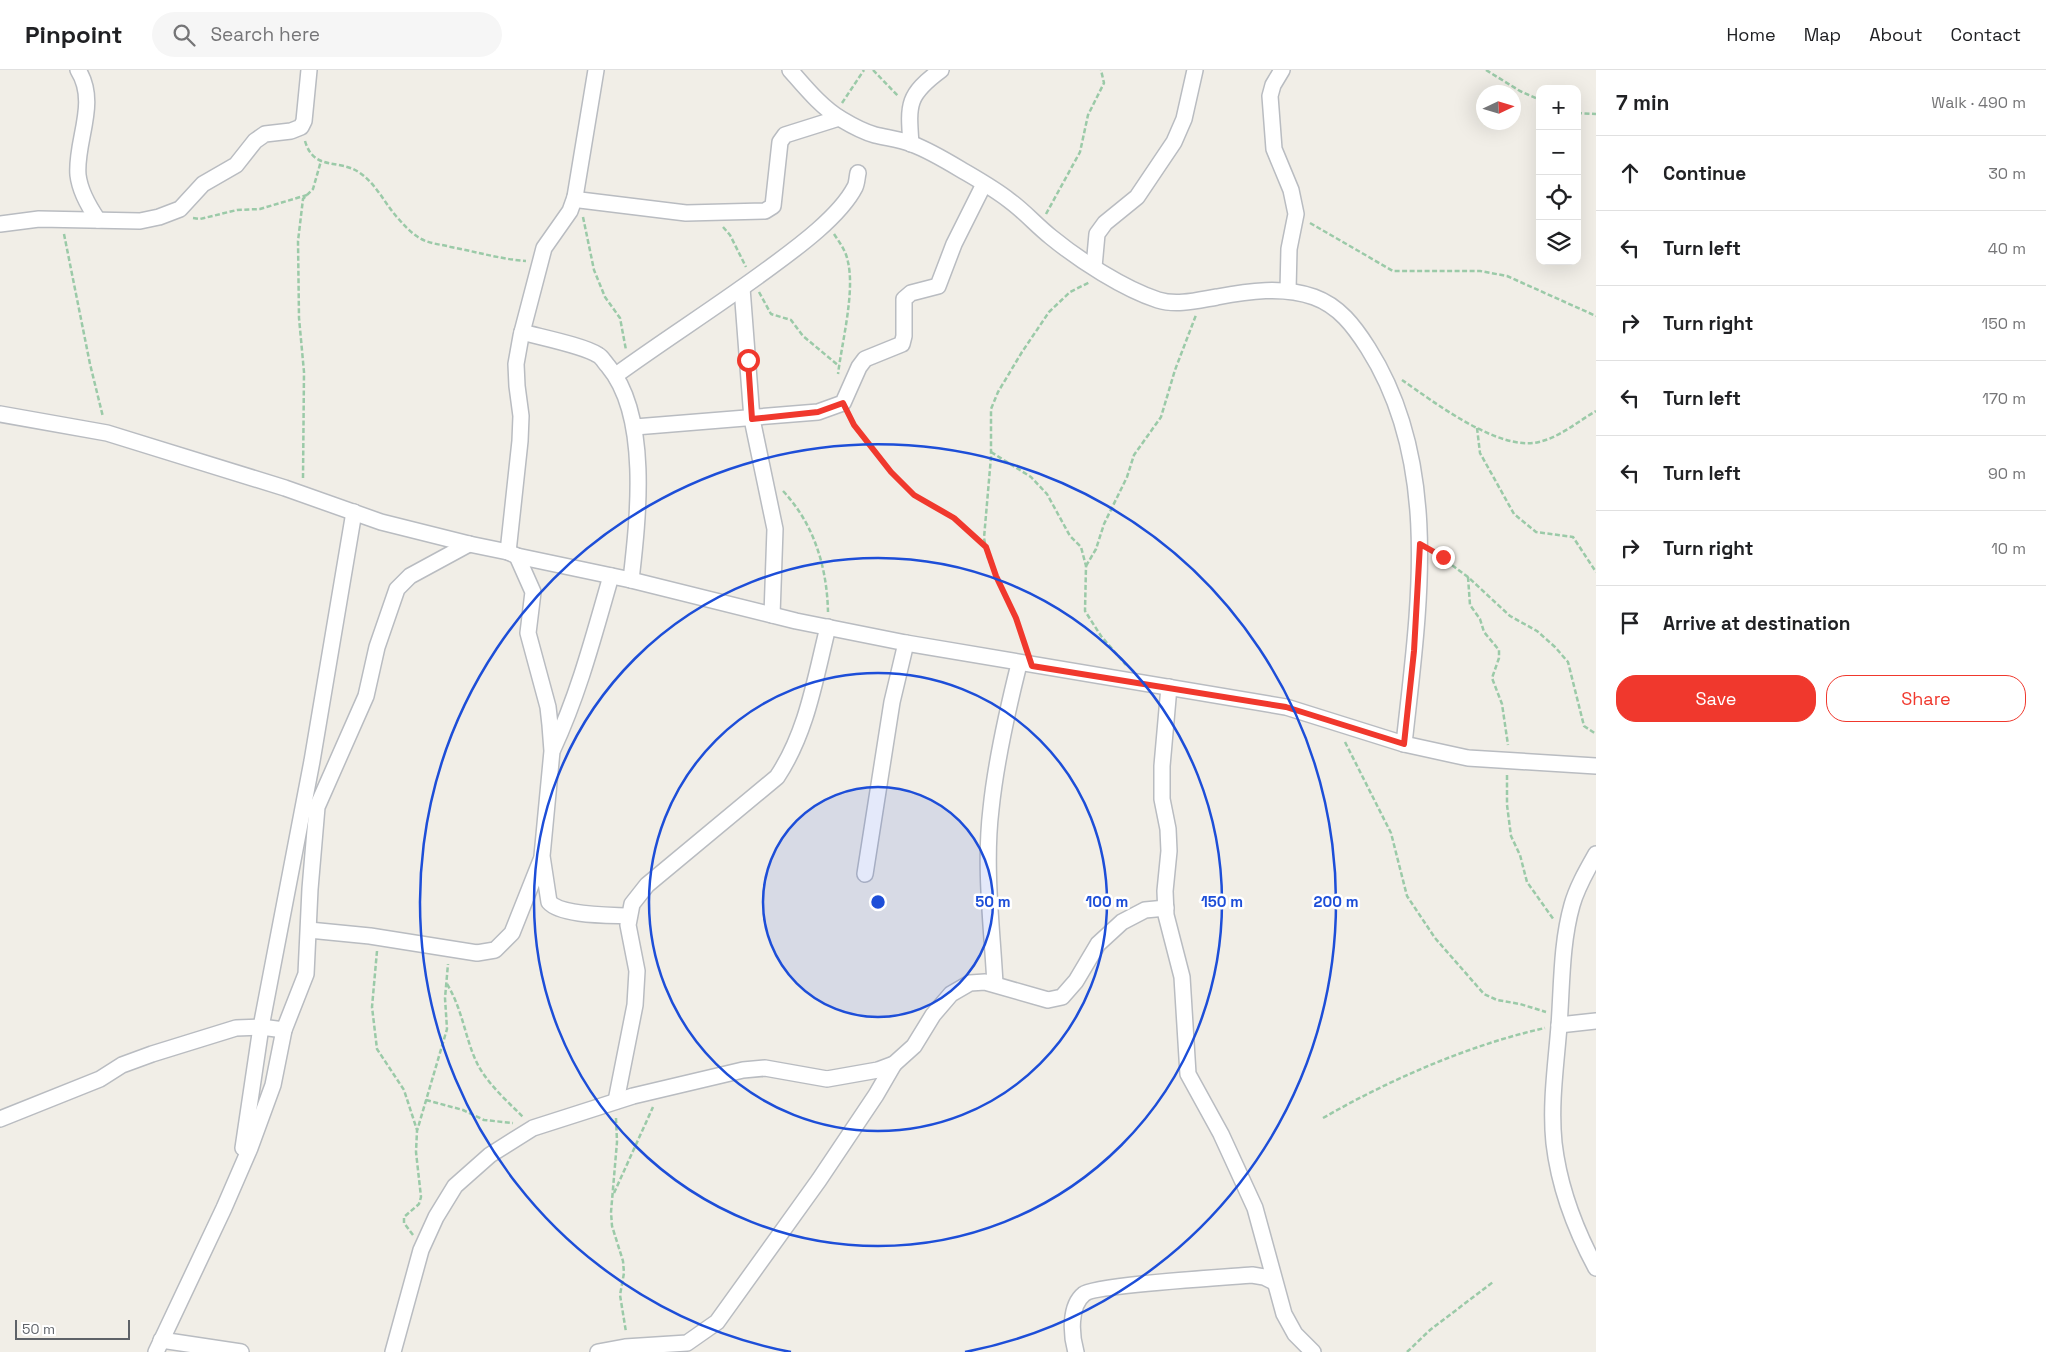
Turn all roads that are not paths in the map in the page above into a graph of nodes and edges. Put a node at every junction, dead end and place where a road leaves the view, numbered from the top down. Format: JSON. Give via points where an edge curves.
{"nodes":[{"id":1,"x":78,"y":70,"type":"edge"},
{"id":2,"x":309,"y":70,"type":"edge"},
{"id":3,"x":596,"y":70,"type":"edge"},
{"id":4,"x":790,"y":70,"type":"edge"},
{"id":5,"x":941,"y":70,"type":"edge"},
{"id":6,"x":1195,"y":70,"type":"edge"},
{"id":7,"x":1282,"y":70,"type":"edge"},
{"id":8,"x":837,"y":116,"type":"junction"},
{"id":9,"x":911,"y":144,"type":"junction"},
{"id":10,"x":858,"y":173,"type":"dead end"},
{"id":11,"x":984,"y":184,"type":"junction"},
{"id":12,"x":578,"y":198,"type":"junction"},
{"id":13,"x":98,"y":220,"type":"junction"},
{"id":14,"x":0,"y":224,"type":"edge"},
{"id":15,"x":1099,"y":271,"type":"junction"},
{"id":16,"x":747,"y":284,"type":"junction"},
{"id":17,"x":1288,"y":290,"type":"junction"},
{"id":18,"x":522,"y":332,"type":"junction"},
{"id":19,"x":622,"y":371,"type":"junction"},
{"id":20,"x":0,"y":414,"type":"edge"},
{"id":21,"x":752,"y":419,"type":"junction"},
{"id":22,"x":635,"y":427,"type":"junction"},
{"id":23,"x":354,"y":512,"type":"junction"},
{"id":24,"x":469,"y":544,"type":"junction"},
{"id":25,"x":513,"y":554,"type":"junction"},
{"id":26,"x":611,"y":576,"type":"junction"},
{"id":27,"x":631,"y":580,"type":"junction"},
{"id":28,"x":772,"y":615,"type":"junction"},
{"id":29,"x":828,"y":627,"type":"junction"},
{"id":30,"x":906,"y":643,"type":"junction"},
{"id":31,"x":1026,"y":665,"type":"junction"},
{"id":32,"x":1169,"y":687,"type":"junction"},
{"id":33,"x":1404,"y":744,"type":"junction"},
{"id":34,"x":552,"y":751,"type":"junction"},
{"id":35,"x":1596,"y":766,"type":"edge"},
{"id":36,"x":1596,"y":854,"type":"edge"},
{"id":37,"x":542,"y":856,"type":"junction"},
{"id":38,"x":866,"y":874,"type":"dead end"},
{"id":39,"x":1166,"y":908,"type":"junction"},
{"id":40,"x":629,"y":916,"type":"junction"},
{"id":41,"x":309,"y":930,"type":"junction"},
{"id":42,"x":995,"y":984,"type":"junction"},
{"id":43,"x":1559,"y":1020,"type":"junction"},
{"id":44,"x":1596,"y":1022,"type":"edge"},
{"id":45,"x":262,"y":1027,"type":"junction"},
{"id":46,"x":284,"y":1030,"type":"junction"},
{"id":47,"x":894,"y":1064,"type":"junction"},
{"id":48,"x":616,"y":1101,"type":"junction"},
{"id":49,"x":0,"y":1119,"type":"edge"},
{"id":50,"x":239,"y":1172,"type":"junction"},
{"id":51,"x":1595,"y":1264,"type":"edge"},
{"id":52,"x":1274,"y":1282,"type":"junction"},
{"id":53,"x":159,"y":1346,"type":"edge"},
{"id":54,"x":241,"y":1352,"type":"edge"},
{"id":55,"x":393,"y":1352,"type":"edge"},
{"id":56,"x":598,"y":1352,"type":"edge"},
{"id":57,"x":1076,"y":1352,"type":"edge"},
{"id":58,"x":1313,"y":1352,"type":"edge"}],
"edges":[{"from":1,"to":13,"type":"street","via":[[86,89],[86,117],[78,173],[87,204]]},
{"from":2,"to":13,"type":"street","via":[[301,127],[265,134],[255,141],[236,165],[202,184],[180,209],[140,221]]},
{"from":3,"to":12,"type":"street"},
{"from":4,"to":8,"type":"street","via":[[818,101]]},
{"from":5,"to":9,"type":"street","via":[[915,94],[909,108]]},
{"from":6,"to":15,"type":"street","via":[[1184,119],[1174,142],[1137,197],[1105,223],[1097,234]]},
{"from":7,"to":17,"type":"street","via":[[1272,85],[1270,96],[1274,149],[1291,190],[1296,214],[1289,250]]},
{"from":8,"to":9,"type":"street","via":[[871,134]]},
{"from":8,"to":12,"type":"street","via":[[785,135],[780,142],[772,206],[765,211],[648,210]]},
{"from":9,"to":11,"type":"street"},
{"from":10,"to":16,"type":"street","via":[[855,187],[826,223]]},
{"from":11,"to":15,"type":"street","via":[[1010,200]]},
{"from":11,"to":21,"type":"street","via":[[954,244],[938,286],[911,293],[904,299],[902,344],[865,359],[843,403],[818,412]]},
{"from":12,"to":18,"type":"street","via":[[550,237],[540,262]]},
{"from":13,"to":14,"type":"street","via":[[18,220]]},
{"from":15,"to":17,"type":"street","via":[[1160,300],[1182,302],[1239,293]]},
{"from":16,"to":19,"type":"street"},
{"from":16,"to":21,"type":"street"},
{"from":17,"to":33,"type":"street","via":[[1335,307],[1352,324],[1378,364],[1398,408],[1407,440],[1417,494],[1420,544],[1414,651]]},
{"from":18,"to":19,"type":"street","via":[[599,355]]},
{"from":18,"to":25,"type":"street","via":[[516,364],[520,441]]},
{"from":19,"to":22,"type":"street"},
{"from":20,"to":23,"type":"street","via":[[107,433]]},
{"from":21,"to":22,"type":"street"},
{"from":21,"to":28,"type":"street","via":[[774,529]]},
{"from":22,"to":27,"type":"street","via":[[637,498]]},
{"from":23,"to":24,"type":"street"},
{"from":23,"to":45,"type":"street"},
{"from":24,"to":25,"type":"street"},
{"from":24,"to":41,"type":"street","via":[[410,576],[396,588],[366,696],[317,807]]},
{"from":25,"to":26,"type":"street"},
{"from":25,"to":34,"type":"street","via":[[533,592],[528,633],[548,707]]},
{"from":26,"to":27,"type":"street"},
{"from":26,"to":34,"type":"street","via":[[585,670]]},
{"from":27,"to":28,"type":"street"},
{"from":28,"to":29,"type":"street"},
{"from":29,"to":30,"type":"street"},
{"from":29,"to":40,"type":"street","via":[[807,714],[790,757],[777,777],[648,885],[632,904]]},
{"from":30,"to":31,"type":"street"},
{"from":30,"to":38,"type":"street","via":[[892,702]]},
{"from":31,"to":32,"type":"street"},
{"from":31,"to":42,"type":"street","via":[[1000,743],[990,810],[989,892]]},
{"from":32,"to":33,"type":"street","via":[[1286,707]]},
{"from":32,"to":39,"type":"street","via":[[1162,774],[1169,851]]},
{"from":33,"to":35,"type":"street","via":[[1468,758]]},
{"from":34,"to":37,"type":"street"},
{"from":36,"to":43,"type":"street","via":[[1572,906]]},
{"from":37,"to":40,"type":"street","via":[[546,894],[553,907],[588,914]]},
{"from":37,"to":41,"type":"street","via":[[512,933],[495,950],[477,953],[449,950]]},
{"from":39,"to":42,"type":"street","via":[[1145,910],[1122,922],[1098,944],[1076,981],[1062,997],[1048,1000]]},
{"from":39,"to":52,"type":"street","via":[[1182,977],[1188,1074],[1221,1134],[1255,1208]]},
{"from":40,"to":48,"type":"street","via":[[637,970],[635,1005]]},
{"from":41,"to":46,"type":"street","via":[[306,974]]},
{"from":42,"to":47,"type":"street","via":[[970,983],[951,994],[932,1015],[914,1046]]},
{"from":43,"to":44,"type":"street"},
{"from":43,"to":51,"type":"street","via":[[1553,1095],[1554,1143],[1573,1218]]},
{"from":45,"to":46,"type":"street"},
{"from":45,"to":49,"type":"street","via":[[236,1028],[152,1054],[122,1065],[100,1079]]},
{"from":45,"to":50,"type":"street"},
{"from":46,"to":50,"type":"street","via":[[273,1085]]},
{"from":47,"to":48,"type":"street","via":[[827,1079],[765,1068],[743,1070]]},
{"from":47,"to":56,"type":"street","via":[[818,1180],[717,1322],[687,1343]]},
{"from":48,"to":55,"type":"street","via":[[530,1125],[455,1186],[436,1217],[419,1258]]},
{"from":50,"to":53,"type":"street"},
{"from":52,"to":57,"type":"street","via":[[1264,1276],[1252,1275],[1120,1286],[1086,1292],[1079,1299],[1072,1321]]},
{"from":52,"to":58,"type":"street","via":[[1284,1314],[1295,1334]]},
{"from":53,"to":54,"type":"street"}]}
